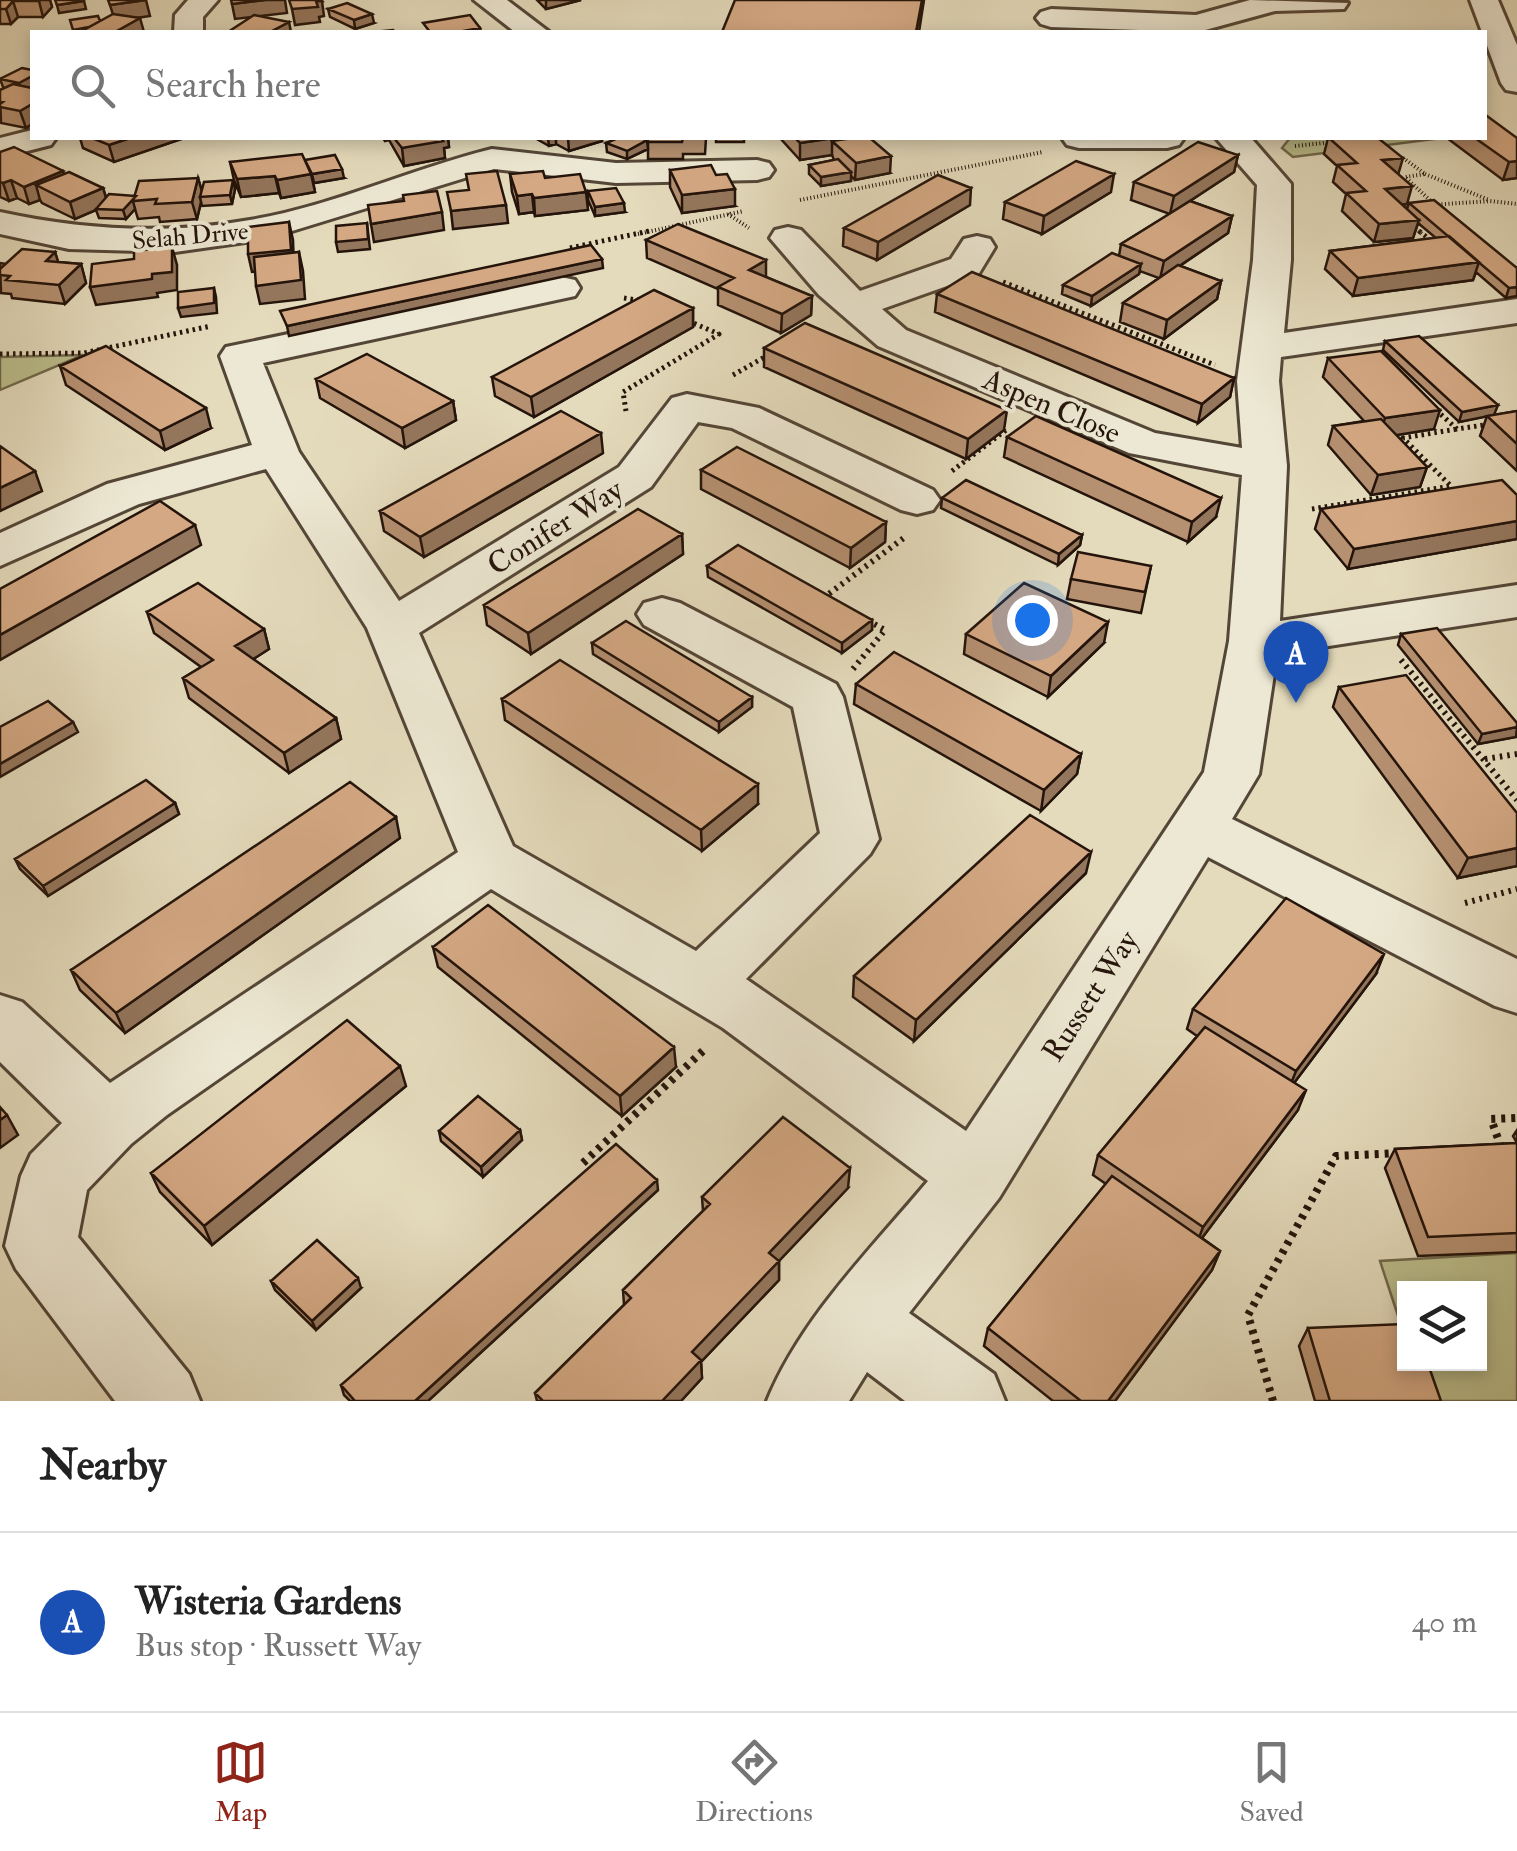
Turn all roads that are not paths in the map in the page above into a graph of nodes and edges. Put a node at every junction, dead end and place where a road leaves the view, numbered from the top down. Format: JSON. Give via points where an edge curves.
{"nodes":[{"id":1,"x":204,"y":0,"type":"edge"},
{"id":2,"x":488,"y":0,"type":"edge"},
{"id":3,"x":1484,"y":0,"type":"edge"},
{"id":4,"x":1333,"y":1,"type":"edge"},
{"id":5,"x":1051,"y":18,"type":"dead end"},
{"id":6,"x":189,"y":30,"type":"edge"},
{"id":7,"x":531,"y":30,"type":"edge"},
{"id":8,"x":1343,"y":30,"type":"edge"},
{"id":9,"x":1517,"y":83,"type":"edge"},
{"id":10,"x":30,"y":140,"type":"edge"},
{"id":11,"x":1238,"y":144,"type":"edge"},
{"id":12,"x":0,"y":148,"type":"edge"},
{"id":13,"x":490,"y":148,"type":"edge"},
{"id":14,"x":756,"y":170,"type":"dead end"},
{"id":15,"x":0,"y":223,"type":"edge"},
{"id":16,"x":788,"y":238,"type":"dead end"},
{"id":17,"x":971,"y":257,"type":"road end"},
{"id":18,"x":561,"y":288,"type":"dead end"},
{"id":19,"x":856,"y":305,"type":"junction"},
{"id":20,"x":1517,"y":311,"type":"edge"},
{"id":21,"x":1260,"y":365,"type":"junction"},
{"id":22,"x":276,"y":452,"type":"junction"},
{"id":23,"x":1265,"y":466,"type":"junction"},
{"id":24,"x":932,"y":487,"type":"road end"},
{"id":25,"x":0,"y":551,"type":"edge"},
{"id":26,"x":1517,"y":601,"type":"edge"},
{"id":27,"x":662,"y":614,"type":"dead end"},
{"id":28,"x":392,"y":628,"type":"junction"},
{"id":29,"x":1254,"y":641,"type":"junction"},
{"id":30,"x":1198,"y":826,"type":"junction"},
{"id":31,"x":490,"y":860,"type":"junction"},
{"id":32,"x":703,"y":982,"type":"junction"},
{"id":33,"x":1517,"y":988,"type":"edge"},
{"id":34,"x":0,"y":1021,"type":"edge"},
{"id":35,"x":106,"y":1123,"type":"junction"},
{"id":36,"x":975,"y":1176,"type":"junction"},
{"id":37,"x":858,"y":1320,"type":"junction"},
{"id":38,"x":162,"y":1401,"type":"edge"},
{"id":39,"x":805,"y":1401,"type":"edge"},
{"id":40,"x":967,"y":1401,"type":"edge"}],
"edges":[{"from":1,"to":6,"type":"street","via":[[189,15]]},
{"from":2,"to":7,"type":"street"},
{"from":3,"to":9,"type":"street"},
{"from":4,"to":5,"type":"street","via":[[1274,2],[1197,24]]},
{"from":4,"to":8,"type":"street"},
{"from":10,"to":12,"type":"street"},
{"from":11,"to":21,"type":"street","name":"Russett Way","via":[[1274,184]]},
{"from":13,"to":14,"type":"street","name":"Selah Drive","via":[[616,173]]},
{"from":13,"to":15,"type":"street","name":"Selah Drive","via":[[304,218],[253,230],[176,241],[69,238]]},
{"from":16,"to":19,"type":"street","name":"Aspen Close"},
{"from":17,"to":19,"type":"street"},
{"from":18,"to":22,"type":"street","via":[[252,344]]},
{"from":19,"to":23,"type":"street","name":"Aspen Close","via":[[892,338],[1144,444]]},
{"from":20,"to":21,"type":"street"},
{"from":21,"to":23,"type":"street","name":"Russett Way"},
{"from":22,"to":25,"type":"street","via":[[123,494]]},
{"from":22,"to":28,"type":"street"},
{"from":23,"to":29,"type":"street","name":"Russett Way"},
{"from":24,"to":28,"type":"street","name":"Conifer Way","via":[[744,417],[687,407],[635,477]]},
{"from":26,"to":29,"type":"street"},
{"from":27,"to":32,"type":"street","via":[[818,705],[850,839]]},
{"from":28,"to":31,"type":"street"},
{"from":29,"to":30,"type":"street","name":"Russett Way","via":[[1232,774]]},
{"from":30,"to":33,"type":"street"},
{"from":30,"to":36,"type":"street","name":"Russett Way"},
{"from":31,"to":32,"type":"street"},
{"from":31,"to":35,"type":"street"},
{"from":32,"to":36,"type":"street"},
{"from":34,"to":35,"type":"street"},
{"from":35,"to":38,"type":"street","via":[[55,1176],[41,1246]]},
{"from":36,"to":37,"type":"street","name":"Russett Way"},
{"from":37,"to":39,"type":"street","name":"Russett Way"},
{"from":37,"to":40,"type":"street"}]}
